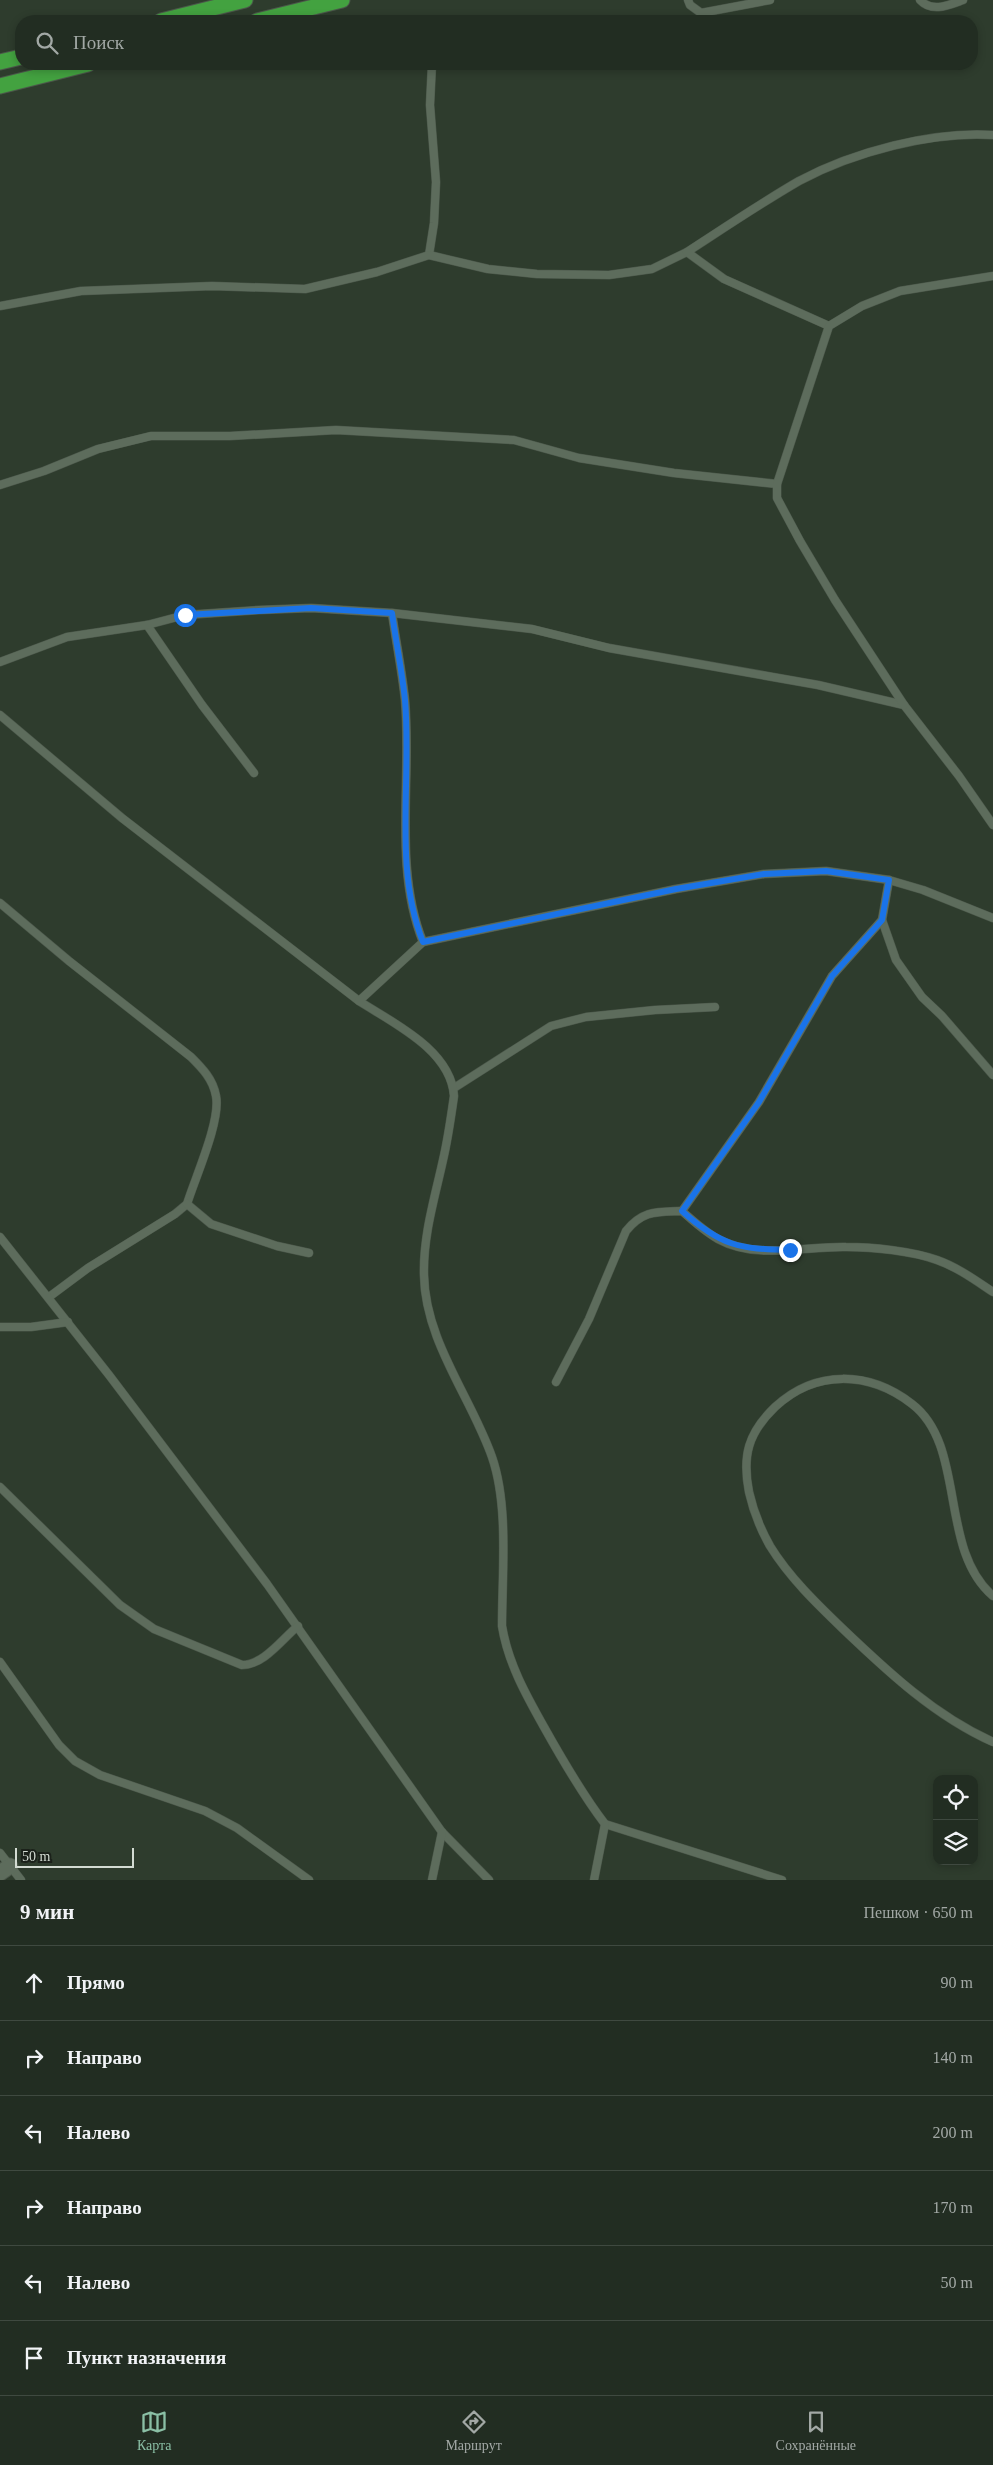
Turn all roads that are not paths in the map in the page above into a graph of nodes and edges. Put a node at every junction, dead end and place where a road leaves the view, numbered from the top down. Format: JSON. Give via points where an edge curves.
{"nodes":[{"id":1,"x":245,"y":0,"type":"edge"},
{"id":2,"x":342,"y":0,"type":"edge"},
{"id":3,"x":688,"y":0,"type":"edge"},
{"id":4,"x":770,"y":0,"type":"edge"},
{"id":5,"x":920,"y":0,"type":"edge"},
{"id":6,"x":963,"y":0,"type":"edge"},
{"id":7,"x":185,"y":15,"type":"edge"},
{"id":8,"x":281,"y":15,"type":"edge"},
{"id":9,"x":15,"y":58,"type":"edge"},
{"id":10,"x":0,"y":62,"type":"edge"},
{"id":11,"x":64,"y":70,"type":"edge"},
{"id":12,"x":432,"y":70,"type":"edge"},
{"id":13,"x":0,"y":86,"type":"edge"},
{"id":14,"x":993,"y":135,"type":"edge"},
{"id":15,"x":687,"y":252,"type":"junction"},
{"id":16,"x":429,"y":255,"type":"junction"},
{"id":17,"x":993,"y":276,"type":"edge"},
{"id":18,"x":0,"y":306,"type":"edge"},
{"id":19,"x":828,"y":326,"type":"junction"},
{"id":20,"x":777,"y":484,"type":"junction"},
{"id":21,"x":0,"y":485,"type":"edge"},
{"id":22,"x":392,"y":613,"type":"junction"},
{"id":23,"x":147,"y":624,"type":"junction"},
{"id":24,"x":0,"y":662,"type":"edge"},
{"id":25,"x":904,"y":705,"type":"junction"},
{"id":26,"x":0,"y":716,"type":"edge"},
{"id":27,"x":254,"y":774,"type":"dead end"},
{"id":28,"x":993,"y":825,"type":"edge"},
{"id":29,"x":889,"y":880,"type":"junction"},
{"id":30,"x":0,"y":903,"type":"edge"},
{"id":31,"x":993,"y":918,"type":"edge"},
{"id":32,"x":882,"y":920,"type":"junction"},
{"id":33,"x":423,"y":942,"type":"junction"},
{"id":34,"x":359,"y":1001,"type":"junction"},
{"id":35,"x":715,"y":1007,"type":"dead end"},
{"id":36,"x":993,"y":1075,"type":"edge"},
{"id":37,"x":454,"y":1088,"type":"junction"},
{"id":38,"x":187,"y":1204,"type":"junction"},
{"id":39,"x":682,"y":1211,"type":"junction"},
{"id":40,"x":0,"y":1237,"type":"edge"},
{"id":41,"x":308,"y":1253,"type":"dead end"},
{"id":42,"x":993,"y":1292,"type":"edge"},
{"id":43,"x":49,"y":1297,"type":"junction"},
{"id":44,"x":68,"y":1322,"type":"junction"},
{"id":45,"x":0,"y":1327,"type":"edge"},
{"id":46,"x":556,"y":1382,"type":"dead end"},
{"id":47,"x":0,"y":1487,"type":"edge"},
{"id":48,"x":993,"y":1596,"type":"edge"},
{"id":49,"x":298,"y":1626,"type":"junction"},
{"id":50,"x":0,"y":1662,"type":"edge"},
{"id":51,"x":993,"y":1742,"type":"edge"},
{"id":52,"x":605,"y":1824,"type":"junction"},
{"id":53,"x":442,"y":1832,"type":"junction"},
{"id":54,"x":0,"y":1853,"type":"edge"},
{"id":55,"x":5,"y":1870,"type":"edge"},
{"id":56,"x":21,"y":1880,"type":"edge"},
{"id":57,"x":309,"y":1880,"type":"edge"},
{"id":58,"x":432,"y":1880,"type":"edge"},
{"id":59,"x":489,"y":1880,"type":"edge"},
{"id":60,"x":594,"y":1880,"type":"edge"},
{"id":61,"x":782,"y":1880,"type":"edge"}],
"edges":[{"from":1,"to":7,"type":"highway"},
{"from":2,"to":8,"type":"highway"},
{"from":3,"to":4,"type":"lane","via":[[701,13]]},
{"from":5,"to":6,"type":"lane","via":[[935,7]]},
{"from":9,"to":10,"type":"highway"},
{"from":11,"to":13,"type":"highway"},
{"from":12,"to":16,"type":"lane","via":[[430,105],[436,182]]},
{"from":14,"to":15,"type":"lane","via":[[929,139],[891,146],[826,168],[772,197]]},
{"from":15,"to":16,"type":"lane","via":[[652,269],[609,276],[498,270]]},
{"from":15,"to":19,"type":"lane","via":[[724,279]]},
{"from":16,"to":18,"type":"lane","via":[[377,272],[305,289],[212,286],[81,291]]},
{"from":17,"to":19,"type":"lane","via":[[900,291],[862,306]]},
{"from":19,"to":20,"type":"lane"},
{"from":20,"to":21,"type":"lane","via":[[674,473],[579,458],[514,440],[336,430],[230,436],[151,436],[98,450]]},
{"from":20,"to":25,"type":"lane","via":[[781,506],[800,541]]},
{"from":22,"to":23,"type":"lane","via":[[311,608],[259,610],[185,615]]},
{"from":22,"to":25,"type":"lane","via":[[532,629],[609,648],[818,685]]},
{"from":22,"to":33,"type":"lane","via":[[405,700],[408,886],[413,918]]},
{"from":23,"to":24,"type":"lane","via":[[67,636]]},
{"from":23,"to":27,"type":"lane"},
{"from":25,"to":28,"type":"lane"},
{"from":26,"to":34,"type":"lane","via":[[122,818]]},
{"from":29,"to":31,"type":"lane"},
{"from":29,"to":32,"type":"lane"},
{"from":29,"to":33,"type":"lane","via":[[826,871],[764,874]]},
{"from":30,"to":38,"type":"lane","via":[[205,1071],[217,1096],[216,1116]]},
{"from":32,"to":36,"type":"lane","via":[[896,960],[911,985]]},
{"from":32,"to":39,"type":"lane","via":[[832,976],[759,1102]]},
{"from":33,"to":34,"type":"lane"},
{"from":34,"to":37,"type":"lane","via":[[420,1042],[441,1063]]},
{"from":35,"to":37,"type":"lane","via":[[586,1017],[551,1026]]},
{"from":37,"to":52,"type":"lane","via":[[443,1158],[428,1221],[424,1274],[427,1301],[437,1335],[481,1430],[501,1487],[502,1626],[505,1643],[525,1693],[585,1798]]},
{"from":38,"to":41,"type":"lane","via":[[211,1224]]},
{"from":38,"to":43,"type":"lane"},
{"from":39,"to":42,"type":"lane","via":[[719,1240],[736,1246],[753,1250],[847,1247],[912,1254],[944,1263]]},
{"from":39,"to":46,"type":"lane","via":[[648,1213],[626,1231],[589,1319]]},
{"from":40,"to":43,"type":"lane"},
{"from":43,"to":44,"type":"lane"},
{"from":44,"to":45,"type":"lane"},
{"from":44,"to":49,"type":"lane"},
{"from":47,"to":49,"type":"lane","via":[[120,1605],[154,1629],[242,1665],[261,1659]]},
{"from":48,"to":51,"type":"lane","via":[[971,1570],[958,1528],[941,1446],[932,1427],[915,1406],[881,1385],[837,1378],[809,1384],[788,1395],[764,1418],[750,1438],[747,1471],[754,1511],[770,1546],[822,1609],[885,1670],[934,1708]]},
{"from":49,"to":53,"type":"lane"},
{"from":50,"to":57,"type":"lane","via":[[75,1761],[100,1775],[213,1815],[238,1828]]},
{"from":52,"to":60,"type":"lane"},
{"from":52,"to":61,"type":"lane"},
{"from":53,"to":58,"type":"lane"},
{"from":53,"to":59,"type":"lane"},
{"from":54,"to":55,"type":"lane"},
{"from":55,"to":56,"type":"lane"}]}
